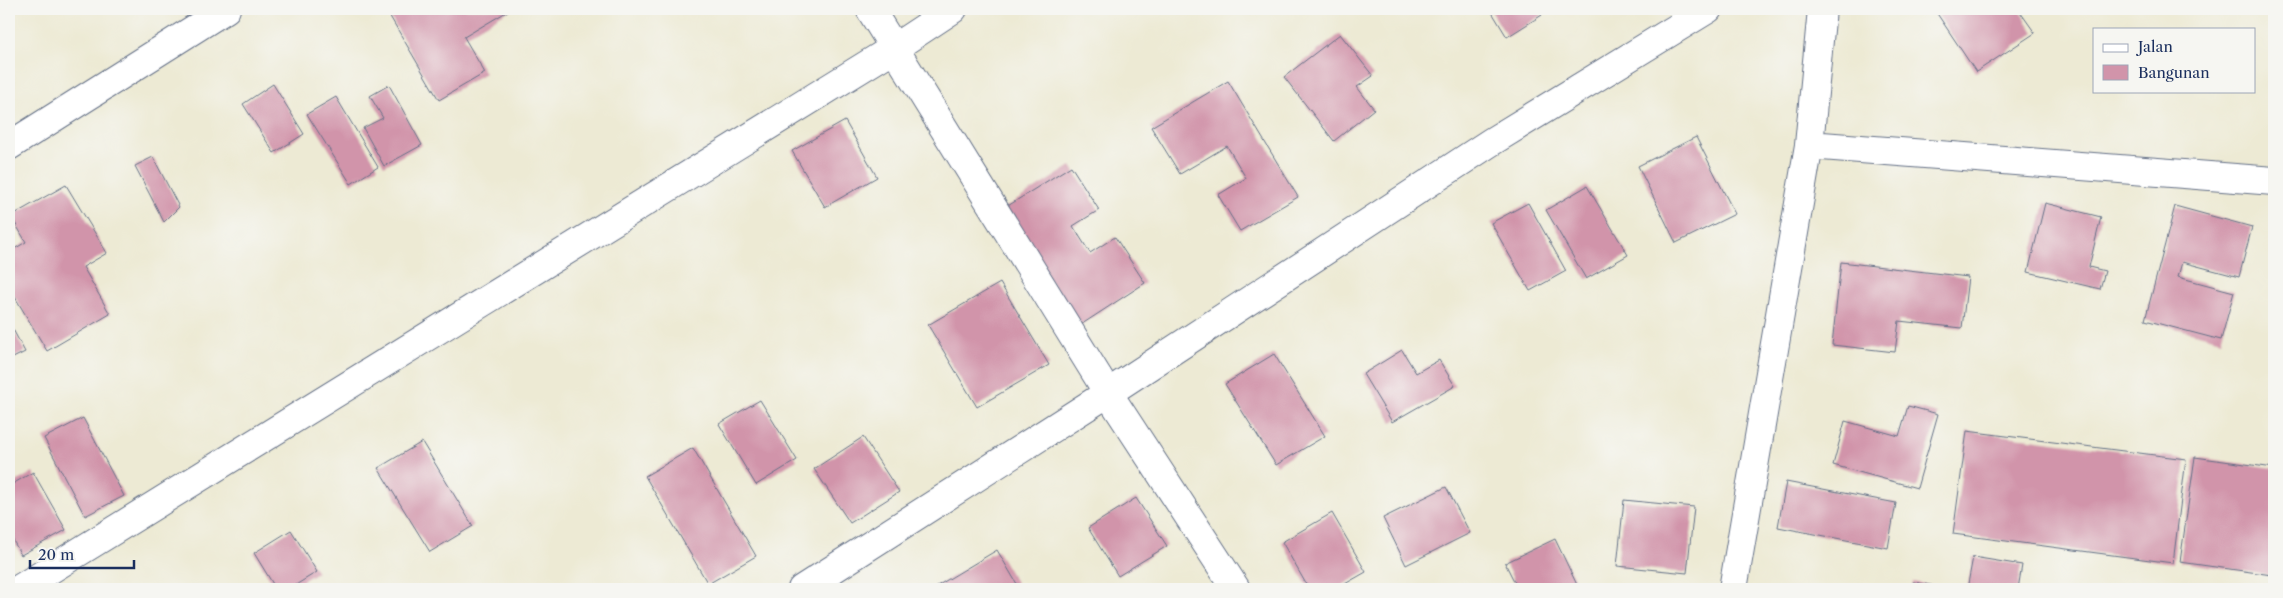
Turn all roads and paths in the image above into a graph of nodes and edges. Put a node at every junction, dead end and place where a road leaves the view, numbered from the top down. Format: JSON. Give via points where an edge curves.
{"nodes":[{"id":1,"x":226,"y":9,"type":"edge"},
{"id":2,"x":870,"y":9,"type":"edge"},
{"id":3,"x":953,"y":9,"type":"edge"},
{"id":4,"x":1708,"y":9,"type":"edge"},
{"id":5,"x":1822,"y":9,"type":"edge"},
{"id":6,"x":894,"y":48,"type":"junction"},
{"id":7,"x":1809,"y":145,"type":"junction"},
{"id":8,"x":9,"y":146,"type":"edge"},
{"id":9,"x":2274,"y":181,"type":"edge"},
{"id":10,"x":1108,"y":393,"type":"junction"},
{"id":11,"x":19,"y":589,"type":"edge"},
{"id":12,"x":802,"y":589,"type":"edge"},
{"id":13,"x":1236,"y":589,"type":"edge"},
{"id":14,"x":1733,"y":589,"type":"edge"}],
"edges":[{"from":1,"to":8,"type":"street"},
{"from":2,"to":6,"type":"street"},
{"from":3,"to":6,"type":"street"},
{"from":4,"to":10,"type":"street","via":[[1491,142]]},
{"from":5,"to":7,"type":"street"},
{"from":6,"to":10,"type":"street"},
{"from":6,"to":11,"type":"street"},
{"from":7,"to":9,"type":"street"},
{"from":7,"to":14,"type":"street"},
{"from":10,"to":12,"type":"street"},
{"from":10,"to":13,"type":"street"}]}
